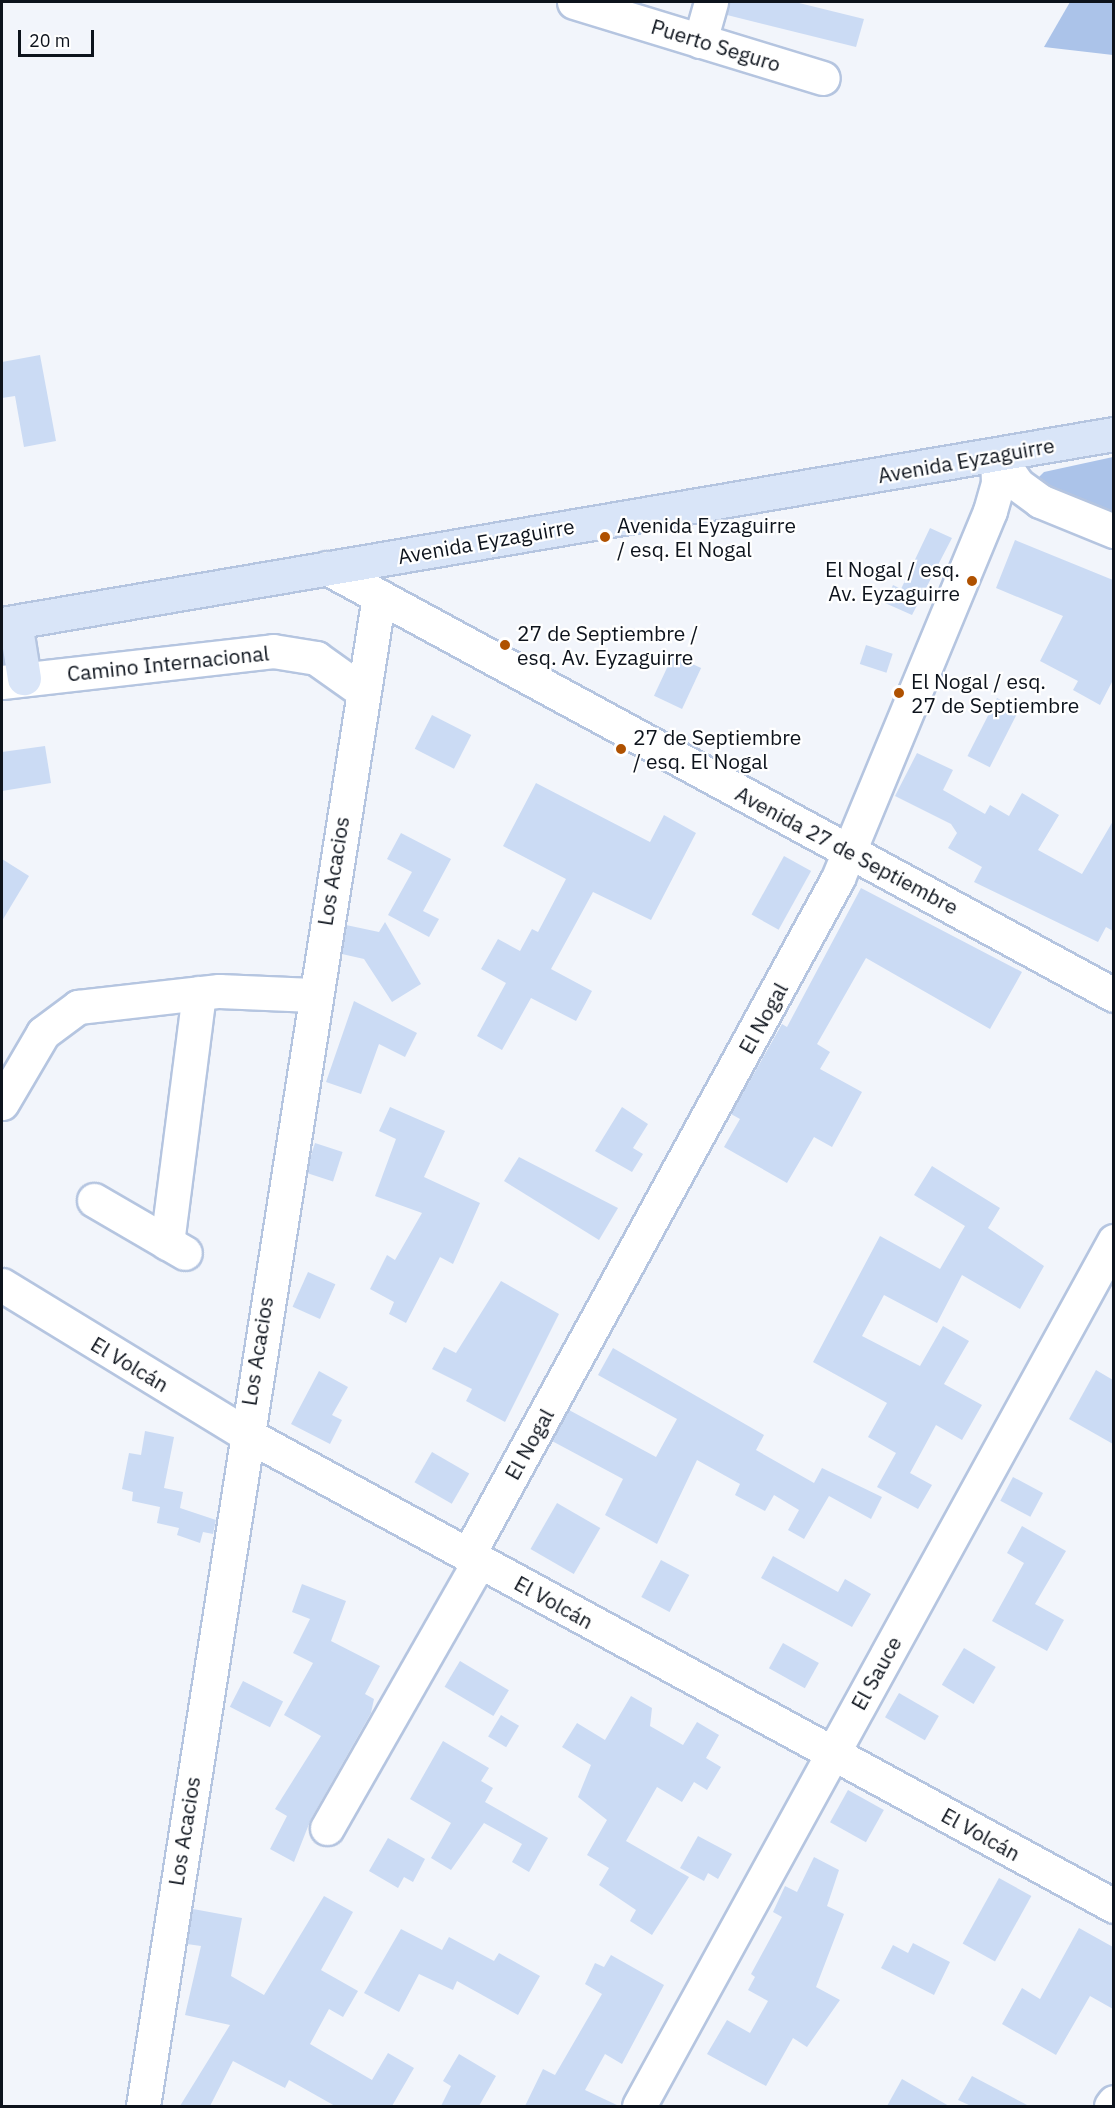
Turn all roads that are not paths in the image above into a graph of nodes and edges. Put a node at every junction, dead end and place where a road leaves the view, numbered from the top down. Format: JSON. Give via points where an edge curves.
{"nodes":[{"id":1,"x":574,"y":2,"type":"edge"},
{"id":2,"x":711,"y":2,"type":"edge"},
{"id":3,"x":700,"y":41,"type":"junction"},
{"id":4,"x":823,"y":78,"type":"dead end"},
{"id":5,"x":1113,"y":434,"type":"edge"},
{"id":6,"x":997,"y":455,"type":"junction"},
{"id":7,"x":1113,"y":531,"type":"edge"},
{"id":8,"x":327,"y":568,"type":"junction"},
{"id":9,"x":379,"y":596,"type":"junction"},
{"id":10,"x":8,"y":623,"type":"edge"},
{"id":11,"x":13,"y":680,"type":"edge"},
{"id":12,"x":361,"y":690,"type":"junction"},
{"id":13,"x":847,"y":850,"type":"junction"},
{"id":14,"x":199,"y":993,"type":"junction"},
{"id":15,"x":313,"y":995,"type":"junction"},
{"id":16,"x":1113,"y":995,"type":"edge"},
{"id":17,"x":2,"y":1103,"type":"edge"},
{"id":18,"x":94,"y":1200,"type":"dead end"},
{"id":19,"x":1113,"y":1240,"type":"edge"},
{"id":20,"x":2,"y":1285,"type":"edge"},
{"id":21,"x":244,"y":1433,"type":"junction"},
{"id":22,"x":473,"y":1558,"type":"junction"},
{"id":23,"x":832,"y":1753,"type":"junction"},
{"id":24,"x":327,"y":1828,"type":"dead end"},
{"id":25,"x":1113,"y":1906,"type":"edge"},
{"id":26,"x":1113,"y":2102,"type":"edge"},
{"id":27,"x":142,"y":2106,"type":"edge"},
{"id":28,"x":639,"y":2106,"type":"edge"},
{"id":29,"x":1111,"y":2106,"type":"edge"}],
"edges":[{"from":1,"to":3,"type":"street","name":"Puerto Seguro"},
{"from":2,"to":3,"type":"street"},
{"from":3,"to":4,"type":"street","name":"Puerto Seguro"},
{"from":5,"to":6,"type":"main road","name":"Avenida Eyzaguirre"},
{"from":6,"to":7,"type":"street","via":[[1017,484],[1040,501]]},
{"from":6,"to":8,"type":"main road","name":"Avenida Eyzaguirre"},
{"from":6,"to":13,"type":"street","name":"El Nogal","via":[[995,497]]},
{"from":8,"to":9,"type":"street","name":"Avenida 27 de Septiembre"},
{"from":8,"to":10,"type":"main road","name":"Avenida Eyzaguirre"},
{"from":9,"to":12,"type":"street","name":"Los Acacios"},
{"from":9,"to":13,"type":"street","name":"Avenida 27 de Septiembre"},
{"from":10,"to":11,"type":"main road"},
{"from":11,"to":12,"type":"street","name":"Camino Internacional","via":[[273,651],[316,658]]},
{"from":12,"to":15,"type":"street","name":"Los Acacios"},
{"from":13,"to":16,"type":"street","name":"Avenida 27 de Septiembre"},
{"from":13,"to":22,"type":"street","name":"El Nogal","via":[[822,910]]},
{"from":14,"to":15,"type":"street"},
{"from":14,"to":17,"type":"street","via":[[93,1004],[64,1014],[43,1033]]},
{"from":14,"to":18,"type":"street","via":[[177,1248]]},
{"from":15,"to":21,"type":"street","name":"Los Acacios"},
{"from":19,"to":23,"type":"street","name":"El Sauce"},
{"from":20,"to":21,"type":"street","name":"El Volcán"},
{"from":21,"to":22,"type":"street","name":"El Volcán"},
{"from":21,"to":27,"type":"street","name":"Los Acacios"},
{"from":22,"to":23,"type":"street","name":"El Volcán"},
{"from":22,"to":24,"type":"street","name":"El Nogal"},
{"from":23,"to":25,"type":"street","name":"El Volcán"},
{"from":23,"to":28,"type":"street","name":"El Sauce"},
{"from":26,"to":29,"type":"street"}]}
